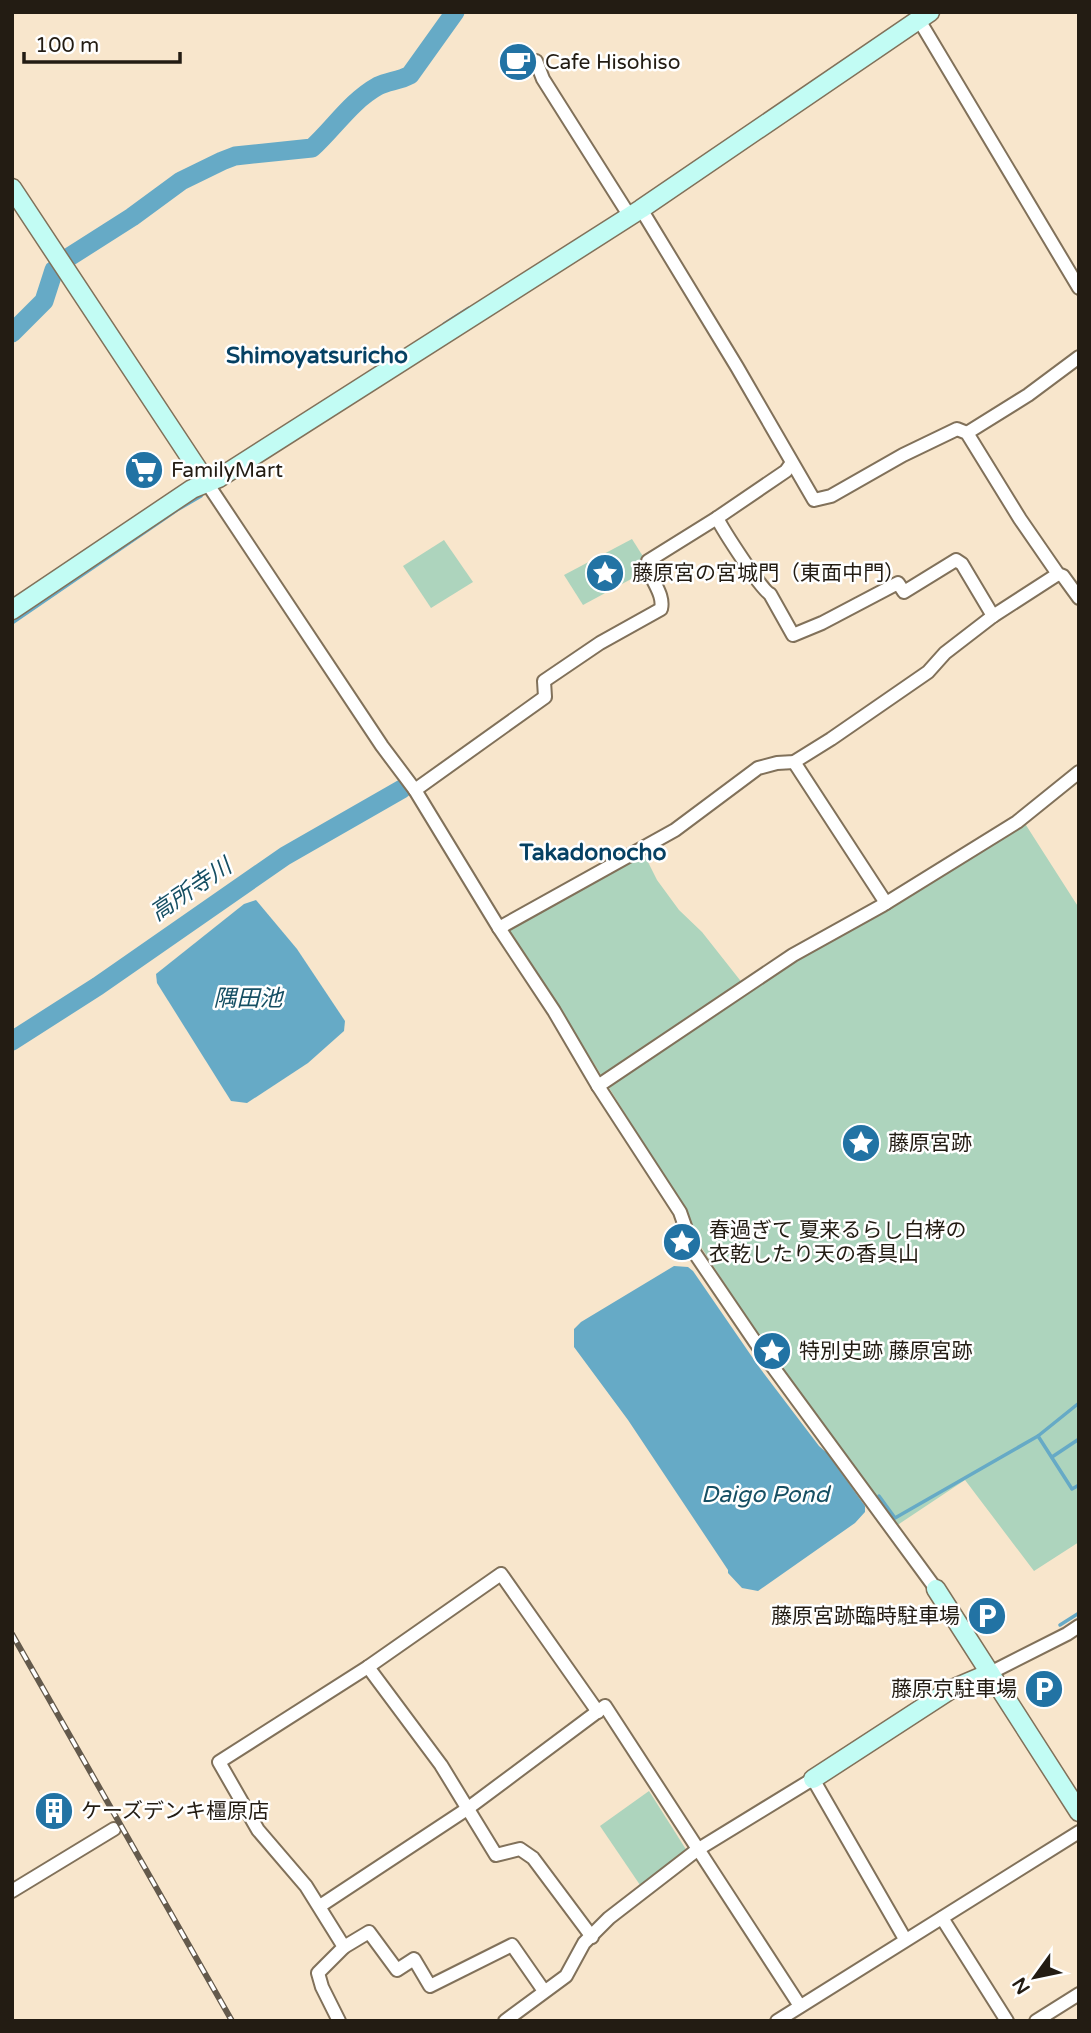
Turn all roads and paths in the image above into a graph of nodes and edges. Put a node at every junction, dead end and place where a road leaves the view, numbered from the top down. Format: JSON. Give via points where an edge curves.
{"nodes":[{"id":1,"x":924,"y":16,"type":"edge"},
{"id":2,"x":536,"y":61,"type":"dead end"},
{"id":3,"x":12,"y":188,"type":"edge"},
{"id":4,"x":635,"y":212,"type":"junction"},
{"id":5,"x":1079,"y":288,"type":"edge"},
{"id":6,"x":1079,"y":357,"type":"edge"},
{"id":7,"x":967,"y":432,"type":"junction"},
{"id":8,"x":791,"y":464,"type":"junction"},
{"id":9,"x":207,"y":483,"type":"junction"},
{"id":10,"x":717,"y":518,"type":"junction"},
{"id":11,"x":1058,"y":574,"type":"junction"},
{"id":12,"x":1079,"y":598,"type":"edge"},
{"id":13,"x":12,"y":610,"type":"edge"},
{"id":14,"x":993,"y":616,"type":"junction"},
{"id":15,"x":794,"y":762,"type":"junction"},
{"id":16,"x":1079,"y":772,"type":"edge"},
{"id":17,"x":415,"y":790,"type":"junction"},
{"id":18,"x":886,"y":903,"type":"junction"},
{"id":19,"x":499,"y":928,"type":"junction"},
{"id":20,"x":598,"y":1086,"type":"junction"},
{"id":21,"x":936,"y":1589,"type":"joint"},
{"id":22,"x":1079,"y":1626,"type":"edge"},
{"id":23,"x":368,"y":1667,"type":"junction"},
{"id":24,"x":990,"y":1673,"type":"junction"},
{"id":25,"x":598,"y":1712,"type":"junction"},
{"id":26,"x":813,"y":1779,"type":"junction"},
{"id":27,"x":467,"y":1809,"type":"junction"},
{"id":28,"x":1079,"y":1812,"type":"edge"},
{"id":29,"x":114,"y":1829,"type":"dead end"},
{"id":30,"x":1079,"y":1832,"type":"edge"},
{"id":31,"x":696,"y":1850,"type":"junction"},
{"id":32,"x":12,"y":1891,"type":"edge"},
{"id":33,"x":320,"y":1906,"type":"junction"},
{"id":34,"x":942,"y":1918,"type":"junction"},
{"id":35,"x":592,"y":1937,"type":"junction"},
{"id":36,"x":905,"y":1939,"type":"junction"},
{"id":37,"x":344,"y":1947,"type":"junction"},
{"id":38,"x":544,"y":1991,"type":"junction"},
{"id":39,"x":1079,"y":1994,"type":"edge"},
{"id":40,"x":800,"y":2006,"type":"junction"},
{"id":41,"x":339,"y":2021,"type":"edge"},
{"id":42,"x":505,"y":2021,"type":"edge"},
{"id":43,"x":777,"y":2021,"type":"edge"},
{"id":44,"x":1007,"y":2021,"type":"edge"},
{"id":45,"x":1036,"y":2021,"type":"edge"}],
"edges":[{"from":1,"to":4,"type":"street"},
{"from":1,"to":5,"type":"street"},
{"from":2,"to":4,"type":"street"},
{"from":3,"to":9,"type":"street"},
{"from":4,"to":8,"type":"street","via":[[737,367]]},
{"from":4,"to":9,"type":"street"},
{"from":6,"to":7,"type":"street"},
{"from":7,"to":8,"type":"street","via":[[957,429],[831,496],[814,500]]},
{"from":7,"to":11,"type":"street"},
{"from":8,"to":10,"type":"street"},
{"from":9,"to":13,"type":"street"},
{"from":9,"to":17,"type":"street"},
{"from":10,"to":14,"type":"street","via":[[793,635],[898,583],[904,592],[956,560]]},
{"from":10,"to":17,"type":"street","via":[[648,561],[663,601],[661,609],[544,681],[545,697]]},
{"from":11,"to":12,"type":"street"},
{"from":11,"to":14,"type":"street"},
{"from":14,"to":15,"type":"street","via":[[945,653],[929,672]]},
{"from":15,"to":18,"type":"street"},
{"from":15,"to":19,"type":"street","via":[[758,768],[675,830]]},
{"from":16,"to":18,"type":"street","via":[[1017,822]]},
{"from":17,"to":19,"type":"street"},
{"from":18,"to":20,"type":"street","via":[[793,955]]},
{"from":19,"to":20,"type":"street"},
{"from":20,"to":21,"type":"street","via":[[680,1212],[694,1252]]},
{"from":21,"to":24,"type":"street"},
{"from":22,"to":24,"type":"street"},
{"from":23,"to":25,"type":"street","via":[[500,1574]]},
{"from":23,"to":27,"type":"street","via":[[441,1765]]},
{"from":23,"to":33,"type":"street","via":[[219,1762],[258,1830]]},
{"from":24,"to":26,"type":"street","via":[[950,1690]]},
{"from":24,"to":28,"type":"street"},
{"from":25,"to":27,"type":"street"},
{"from":25,"to":31,"type":"street","via":[[605,1706]]},
{"from":26,"to":31,"type":"street"},
{"from":26,"to":36,"type":"street"},
{"from":27,"to":33,"type":"street"},
{"from":27,"to":35,"type":"street","via":[[496,1855],[520,1849],[533,1858]]},
{"from":29,"to":32,"type":"street"},
{"from":30,"to":34,"type":"street"},
{"from":31,"to":35,"type":"street","via":[[609,1918]]},
{"from":31,"to":40,"type":"street"},
{"from":33,"to":37,"type":"street"},
{"from":34,"to":36,"type":"street"},
{"from":34,"to":44,"type":"street"},
{"from":35,"to":38,"type":"street","via":[[566,1976]]},
{"from":36,"to":40,"type":"street"},
{"from":37,"to":38,"type":"street","via":[[369,1932],[397,1970],[414,1959],[430,1986],[512,1945]]},
{"from":37,"to":41,"type":"street","via":[[318,1973]]},
{"from":38,"to":42,"type":"street"},
{"from":39,"to":45,"type":"street"},
{"from":40,"to":43,"type":"street"}]}
